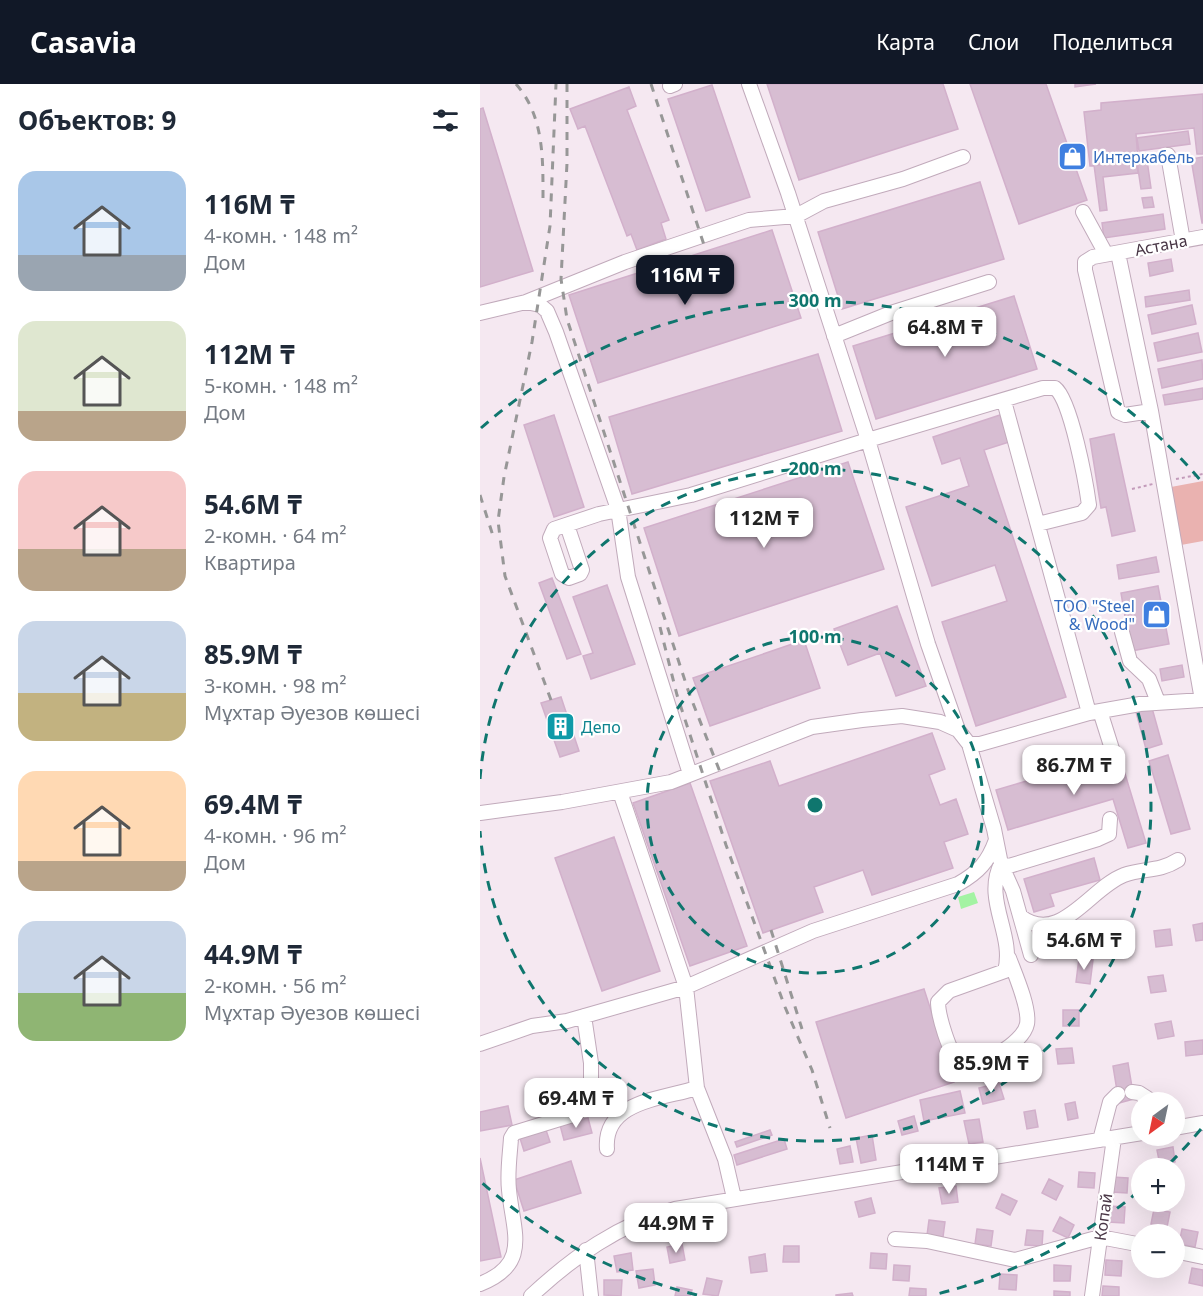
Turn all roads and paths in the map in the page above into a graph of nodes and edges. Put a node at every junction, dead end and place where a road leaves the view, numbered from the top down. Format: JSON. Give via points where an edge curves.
{"nodes":[{"id":1,"x":750,"y":84,"type":"edge"},
{"id":2,"x":1168,"y":155,"type":"dead end"},
{"id":3,"x":963,"y":157,"type":"dead end"},
{"id":4,"x":1083,"y":212,"type":"dead end"},
{"id":5,"x":796,"y":216,"type":"junction"},
{"id":6,"x":1203,"y":237,"type":"edge"},
{"id":7,"x":1183,"y":240,"type":"junction"},
{"id":8,"x":1112,"y":254,"type":"junction"},
{"id":9,"x":989,"y":282,"type":"dead end"},
{"id":10,"x":526,"y":302,"type":"junction"},
{"id":11,"x":480,"y":313,"type":"edge"},
{"id":12,"x":834,"y":336,"type":"junction"},
{"id":13,"x":1005,"y":401,"type":"junction"},
{"id":14,"x":1151,"y":411,"type":"junction"},
{"id":15,"x":868,"y":440,"type":"junction"},
{"id":16,"x":618,"y":509,"type":"junction"},
{"id":17,"x":1038,"y":524,"type":"junction"},
{"id":18,"x":567,"y":525,"type":"dead end"},
{"id":19,"x":1122,"y":632,"type":"dead end"},
{"id":20,"x":1203,"y":700,"type":"edge"},
{"id":21,"x":1158,"y":702,"type":"junction"},
{"id":22,"x":1095,"y":712,"type":"junction"},
{"id":23,"x":958,"y":730,"type":"junction"},
{"id":24,"x":969,"y":744,"type":"junction"},
{"id":25,"x":1112,"y":748,"type":"dead end"},
{"id":26,"x":690,"y":774,"type":"junction"},
{"id":27,"x":620,"y":792,"type":"junction"},
{"id":28,"x":480,"y":813,"type":"edge"},
{"id":29,"x":1110,"y":819,"type":"dead end"},
{"id":30,"x":996,"y":840,"type":"junction"},
{"id":31,"x":1178,"y":860,"type":"dead end"},
{"id":32,"x":1001,"y":864,"type":"junction"},
{"id":33,"x":1020,"y":915,"type":"junction"},
{"id":34,"x":1031,"y":955,"type":"dead end"},
{"id":35,"x":1009,"y":958,"type":"junction"},
{"id":36,"x":686,"y":987,"type":"junction"},
{"id":37,"x":584,"y":1016,"type":"junction"},
{"id":38,"x":480,"y":1044,"type":"edge"},
{"id":39,"x":697,"y":1088,"type":"junction"},
{"id":40,"x":1131,"y":1093,"type":"edge"},
{"id":41,"x":1203,"y":1123,"type":"edge"},
{"id":42,"x":1185,"y":1126,"type":"edge"},
{"id":43,"x":1131,"y":1135,"type":"edge"},
{"id":44,"x":1107,"y":1139,"type":"junction"},
{"id":45,"x":607,"y":1149,"type":"dead end"},
{"id":46,"x":734,"y":1198,"type":"junction"},
{"id":47,"x":1100,"y":1237,"type":"junction"},
{"id":48,"x":895,"y":1239,"type":"dead end"},
{"id":49,"x":1131,"y":1243,"type":"edge"},
{"id":50,"x":586,"y":1250,"type":"junction"},
{"id":51,"x":1185,"y":1253,"type":"edge"},
{"id":52,"x":1203,"y":1257,"type":"edge"},
{"id":53,"x":480,"y":1284,"type":"edge"},
{"id":54,"x":531,"y":1296,"type":"edge"},
{"id":55,"x":591,"y":1296,"type":"edge"},
{"id":56,"x":1092,"y":1296,"type":"edge"}],
"edges":[{"from":1,"to":5,"type":"street"},
{"from":2,"to":7,"type":"street"},
{"from":3,"to":5,"type":"street","via":[[824,201]]},
{"from":4,"to":8,"type":"street"},
{"from":5,"to":10,"type":"street","via":[[749,220],[625,262]]},
{"from":5,"to":12,"type":"street"},
{"from":6,"to":7,"type":"street","name":"Астана"},
{"from":7,"to":8,"type":"street","name":"Астана"},
{"from":8,"to":14,"type":"street"},
{"from":8,"to":14,"type":"street","via":[[1088,258],[1084,266],[1118,412],[1125,416]]},
{"from":9,"to":12,"type":"street"},
{"from":10,"to":11,"type":"street"},
{"from":10,"to":16,"type":"street","via":[[540,305],[556,332]]},
{"from":12,"to":15,"type":"street"},
{"from":13,"to":15,"type":"street"},
{"from":13,"to":17,"type":"street"},
{"from":13,"to":17,"type":"street","via":[[1043,388],[1055,388],[1063,397],[1071,424],[1089,508]]},
{"from":14,"to":20,"type":"street"},
{"from":15,"to":16,"type":"street","via":[[691,495]]},
{"from":15,"to":23,"type":"street","via":[[928,644]]},
{"from":16,"to":18,"type":"street"},
{"from":16,"to":26,"type":"street","via":[[628,577]]},
{"from":17,"to":22,"type":"street"},
{"from":19,"to":21,"type":"street","via":[[1130,661],[1149,679]]},
{"from":20,"to":21,"type":"street"},
{"from":21,"to":22,"type":"street"},
{"from":22,"to":24,"type":"street"},
{"from":22,"to":25,"type":"street"},
{"from":23,"to":24,"type":"street"},
{"from":23,"to":26,"type":"street","via":[[940,722],[902,716],[812,727]]},
{"from":24,"to":30,"type":"street"},
{"from":26,"to":27,"type":"street","via":[[671,782]]},
{"from":27,"to":28,"type":"street"},
{"from":27,"to":36,"type":"street"},
{"from":29,"to":32,"type":"street","via":[[1109,834],[1098,839],[1010,867]]},
{"from":30,"to":32,"type":"street"},
{"from":30,"to":36,"type":"street","via":[[989,859],[958,884],[813,931]]},
{"from":31,"to":33,"type":"street","via":[[1155,870],[1124,875],[1058,921],[1042,926],[1030,924]]},
{"from":32,"to":33,"type":"street"},
{"from":32,"to":35,"type":"street","via":[[995,876],[994,896]]},
{"from":33,"to":34,"type":"street"},
{"from":35,"to":35,"type":"street","via":[[1005,971],[949,991],[938,1002],[952,1052],[962,1062],[968,1064],[1003,1052],[1024,1034],[1027,1017]]},
{"from":36,"to":37,"type":"street"},
{"from":36,"to":39,"type":"street"},
{"from":37,"to":38,"type":"street","via":[[532,1026]]},
{"from":37,"to":53,"type":"street","via":[[591,1095],[576,1114],[514,1133],[511,1138],[508,1186],[515,1257],[506,1269]]},
{"from":39,"to":45,"type":"street","via":[[620,1112],[608,1129]]},
{"from":39,"to":46,"type":"street","via":[[725,1159]]},
{"from":40,"to":44,"type":"street","name":"Копай","via":[[1110,1102]]},
{"from":41,"to":42,"type":"street"},
{"from":43,"to":44,"type":"street"},
{"from":44,"to":46,"type":"street"},
{"from":44,"to":47,"type":"street","name":"Копай"},
{"from":46,"to":50,"type":"street","via":[[646,1218]]},
{"from":47,"to":48,"type":"street","via":[[1015,1260],[927,1241]]},
{"from":47,"to":49,"type":"street"},
{"from":47,"to":56,"type":"street","name":"Копай"},
{"from":50,"to":54,"type":"street"},
{"from":50,"to":55,"type":"street"},
{"from":51,"to":52,"type":"street"}]}
